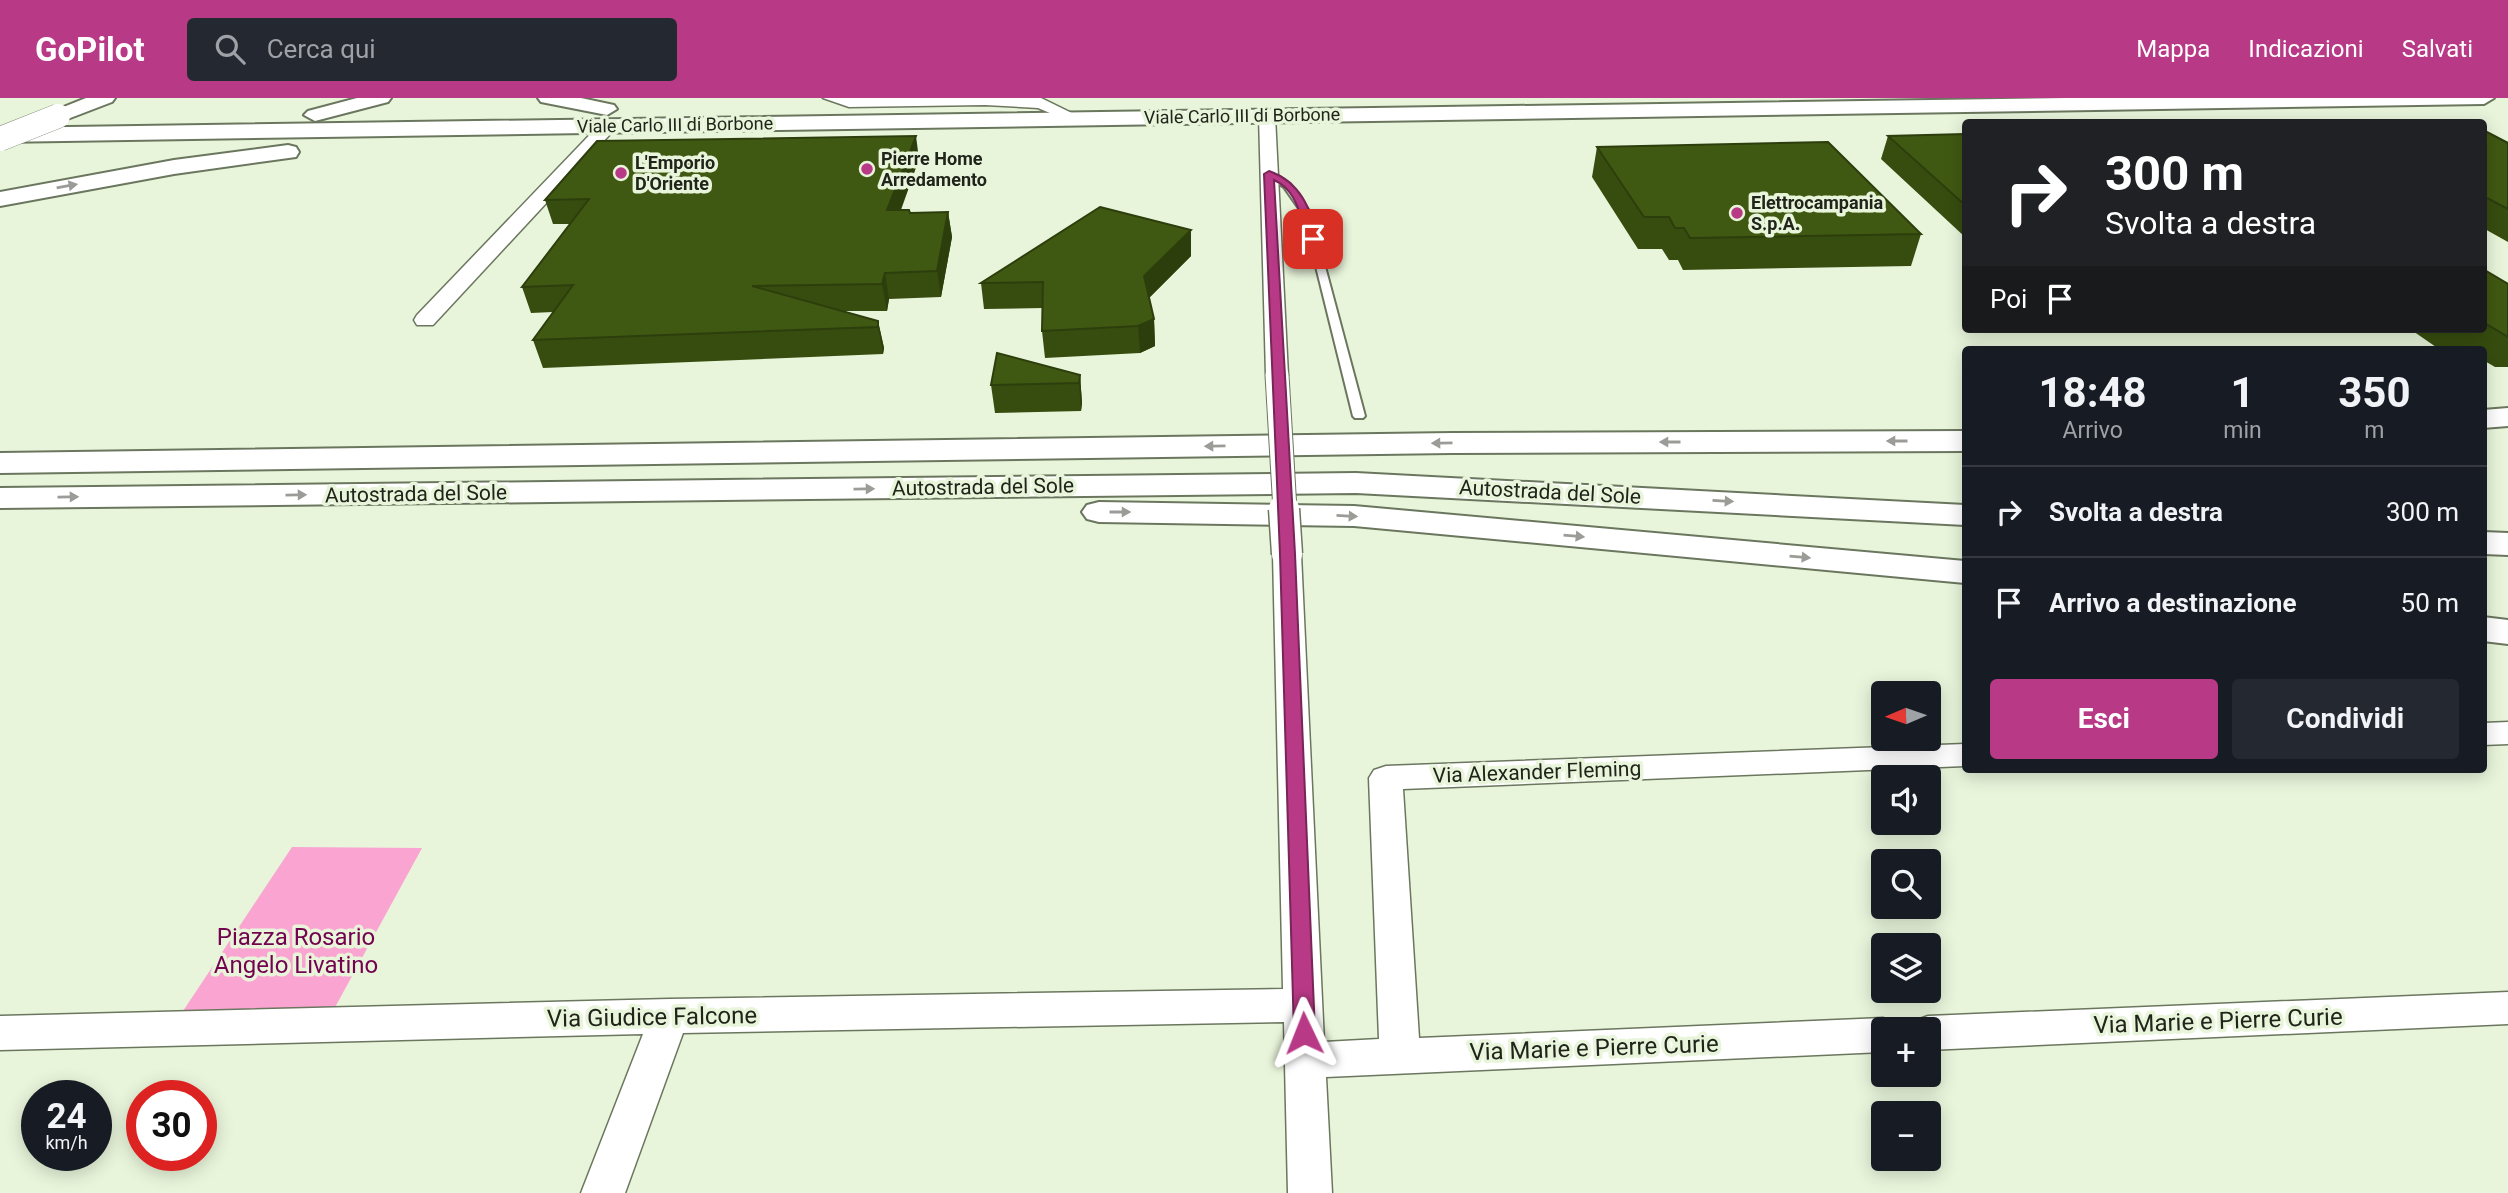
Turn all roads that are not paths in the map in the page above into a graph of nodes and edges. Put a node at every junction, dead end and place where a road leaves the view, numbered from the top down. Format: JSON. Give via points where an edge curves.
{"nodes":[{"id":1,"x":105,"y":98,"type":"edge"},
{"id":2,"x":381,"y":98,"type":"edge"},
{"id":3,"x":548,"y":98,"type":"edge"},
{"id":4,"x":831,"y":98,"type":"edge"},
{"id":5,"x":2484,"y":98,"type":"edge"},
{"id":6,"x":2153,"y":100,"type":"edge"},
{"id":7,"x":1267,"y":116,"type":"junction"},
{"id":8,"x":1076,"y":119,"type":"junction"},
{"id":9,"x":881,"y":122,"type":"junction"},
{"id":10,"x":600,"y":127,"type":"junction"},
{"id":11,"x":75,"y":134,"type":"junction"},
{"id":12,"x":0,"y":137,"type":"edge"},
{"id":13,"x":1269,"y":174,"type":"junction"},
{"id":14,"x":0,"y":199,"type":"edge"},
{"id":15,"x":425,"y":320,"type":"dead end"},
{"id":16,"x":1359,"y":416,"type":"dead end"},
{"id":17,"x":2508,"y":417,"type":"edge"},
{"id":18,"x":2487,"y":419,"type":"edge"},
{"id":19,"x":1962,"y":441,"type":"edge"},
{"id":20,"x":2487,"y":444,"type":"edge"},
{"id":21,"x":2508,"y":444,"type":"edge"},
{"id":22,"x":0,"y":463,"type":"edge"},
{"id":23,"x":562,"y":493,"type":"junction"},
{"id":24,"x":0,"y":498,"type":"edge"},
{"id":25,"x":1962,"y":515,"type":"edge"},
{"id":26,"x":2487,"y":543,"type":"edge"},
{"id":27,"x":2508,"y":544,"type":"edge"},
{"id":28,"x":1962,"y":572,"type":"edge"},
{"id":29,"x":2487,"y":629,"type":"edge"},
{"id":30,"x":2508,"y":632,"type":"edge"},
{"id":31,"x":2508,"y":733,"type":"edge"},
{"id":32,"x":2487,"y":734,"type":"edge"},
{"id":33,"x":1962,"y":755,"type":"edge"},
{"id":34,"x":1303,"y":1005,"type":"junction"},
{"id":35,"x":2508,"y":1008,"type":"edge"},
{"id":36,"x":669,"y":1016,"type":"junction"},
{"id":37,"x":1941,"y":1032,"type":"edge"},
{"id":38,"x":0,"y":1033,"type":"edge"},
{"id":39,"x":1871,"y":1036,"type":"edge"},
{"id":40,"x":1401,"y":1056,"type":"junction"},
{"id":41,"x":1305,"y":1060,"type":"junction"},
{"id":42,"x":603,"y":1193,"type":"edge"},
{"id":43,"x":1310,"y":1193,"type":"edge"}],
"edges":[{"from":1,"to":12,"type":"main road","bridge":true},
{"from":2,"to":11,"type":"main road","via":[[287,119]]},
{"from":3,"to":9,"type":"main road","via":[[669,116]]},
{"from":4,"to":8,"type":"street","via":[[849,102],[1041,103]]},
{"from":5,"to":6,"type":"main road","name":"Viale Carlo III di Borbone"},
{"from":6,"to":7,"type":"main road","name":"Viale Carlo III di Borbone"},
{"from":7,"to":8,"type":"main road","name":"Viale Carlo III di Borbone"},
{"from":7,"to":13,"type":"street"},
{"from":8,"to":9,"type":"main road","name":"Viale Carlo III di Borbone"},
{"from":9,"to":10,"type":"main road","name":"Viale Carlo III di Borbone"},
{"from":10,"to":11,"type":"main road","name":"Viale Carlo III di Borbone"},
{"from":14,"to":10,"type":"main road","one_way":true,"via":[[174,167],[334,147]]},
{"from":10,"to":15,"type":"street"},
{"from":11,"to":12,"type":"main road","name":"Viale Carlo III di Borbone"},
{"from":13,"to":16,"type":"lane","via":[[1294,190],[1307,214]]},
{"from":13,"to":34,"type":"street","bridge":true},
{"from":17,"to":18,"type":"main road"},
{"from":19,"to":22,"type":"main road","name":"Autostrada del Sole","one_way":true,"via":[[1466,442]]},
{"from":20,"to":21,"type":"main road"},
{"from":24,"to":23,"type":"main road","name":"Autostrada del Sole","one_way":true},
{"from":23,"to":25,"type":"main road","name":"Autostrada del Sole","one_way":true,"via":[[1356,483]]},
{"from":23,"to":28,"type":"main road","one_way":true,"via":[[858,512],[1354,516]]},
{"from":26,"to":27,"type":"main road"},
{"from":29,"to":30,"type":"main road"},
{"from":31,"to":32,"type":"street"},
{"from":33,"to":40,"type":"street","name":"Via Alexander Fleming","via":[[1386,778]]},
{"from":34,"to":36,"type":"street","name":"Via Giudice Falcone"},
{"from":34,"to":41,"type":"street"},
{"from":35,"to":37,"type":"street","name":"Via Marie e Pierre Curie"},
{"from":36,"to":38,"type":"street","name":"Via Giudice Falcone"},
{"from":36,"to":42,"type":"street"},
{"from":39,"to":40,"type":"street","name":"Via Marie e Pierre Curie"},
{"from":40,"to":41,"type":"street","name":"Via Marie e Pierre Curie"},
{"from":41,"to":43,"type":"street"}]}
